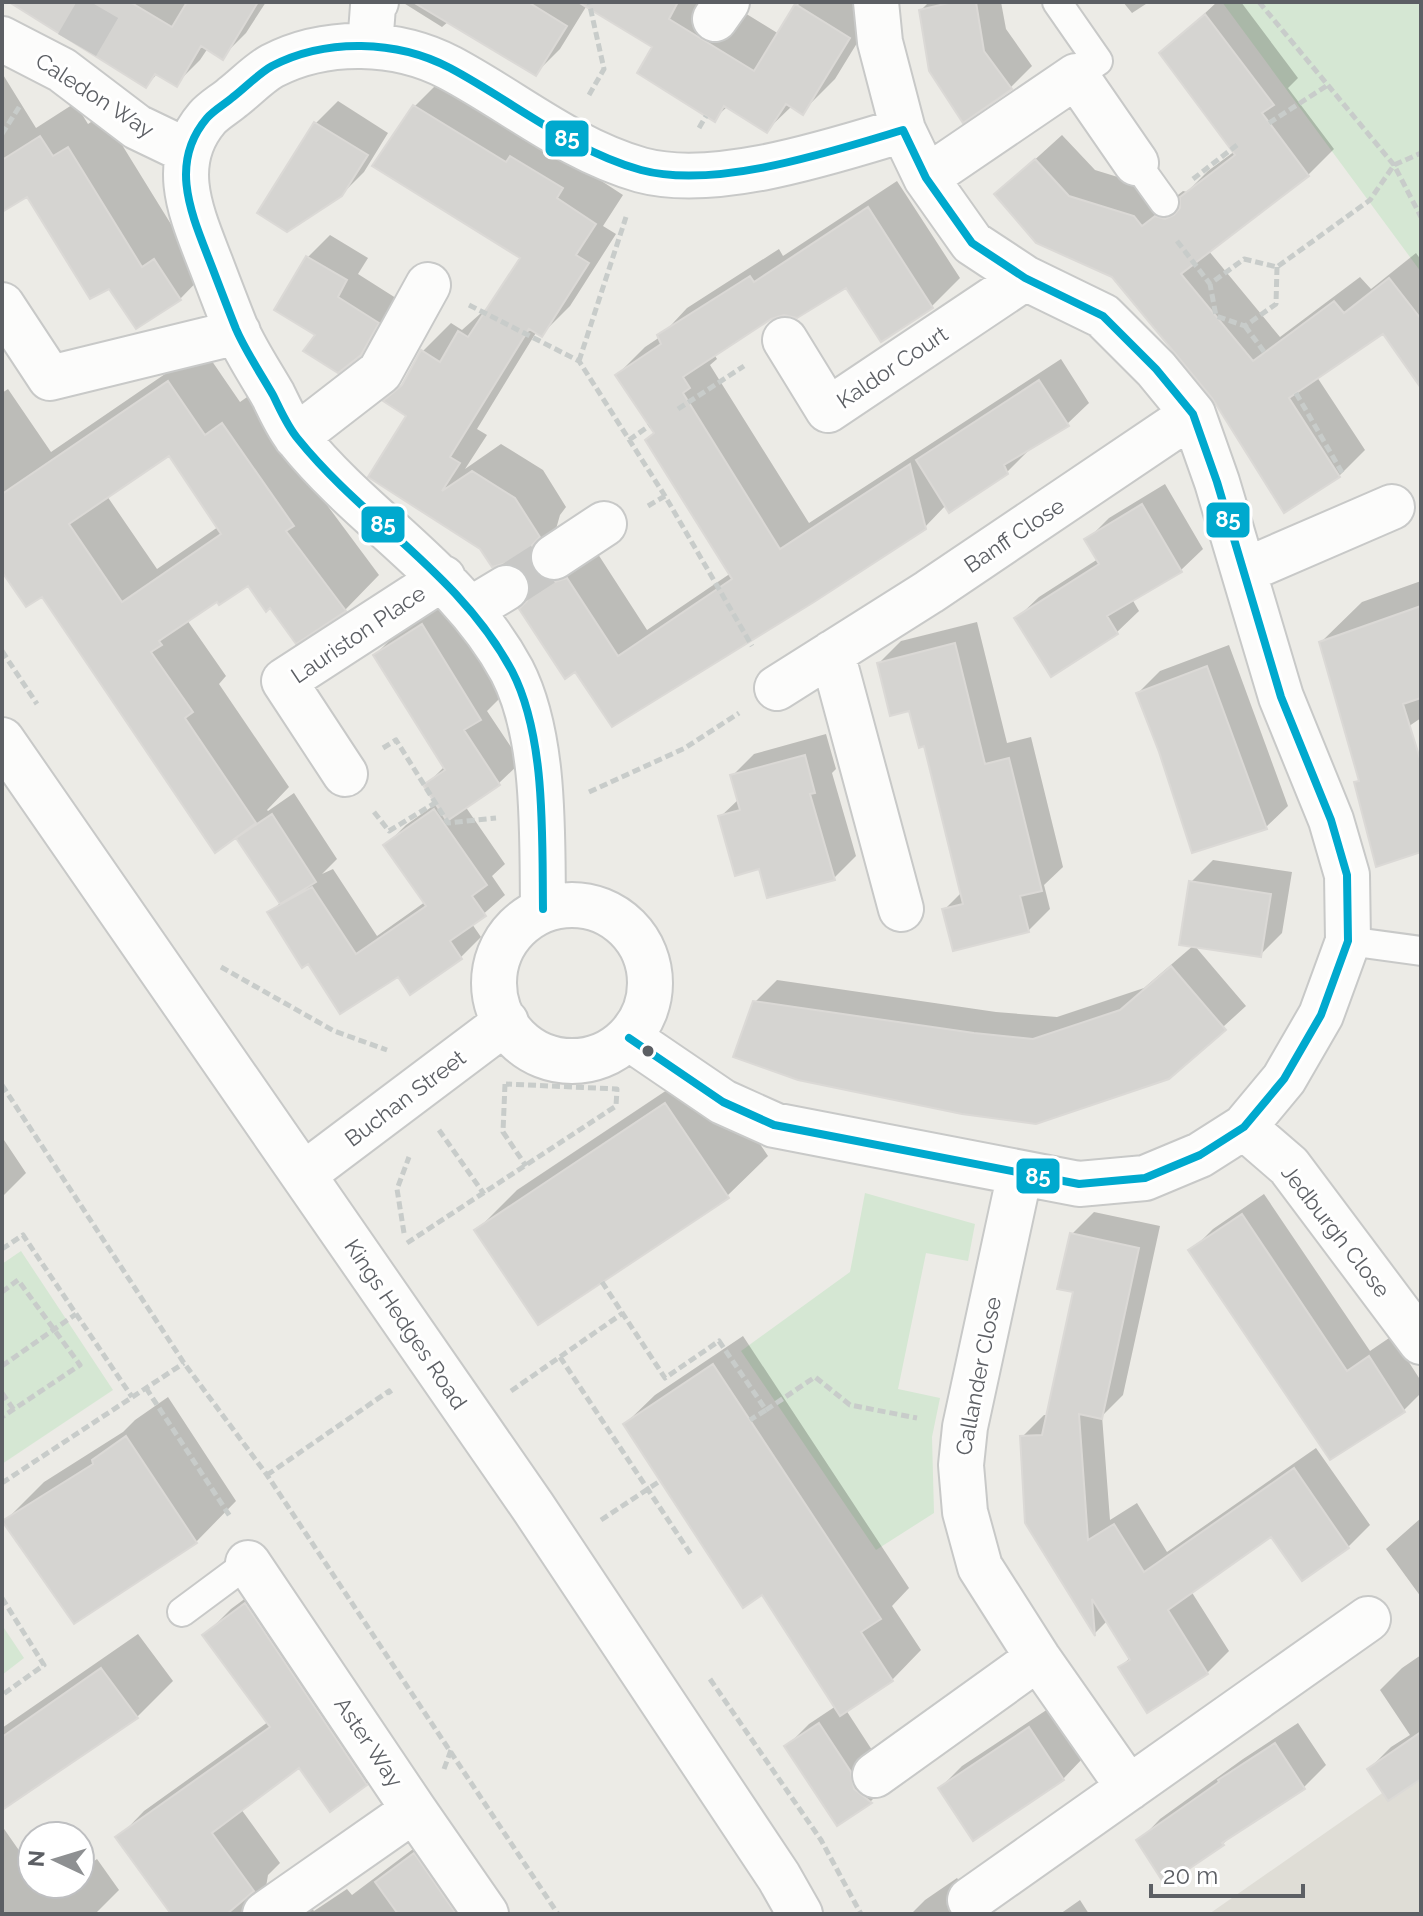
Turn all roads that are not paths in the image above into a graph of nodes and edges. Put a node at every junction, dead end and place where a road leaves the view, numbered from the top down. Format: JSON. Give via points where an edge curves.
{"nodes":[{"id":1,"x":376,"y":2,"type":"edge"},
{"id":2,"x":876,"y":2,"type":"edge"},
{"id":3,"x":1057,"y":2,"type":"edge"},
{"id":4,"x":2,"y":39,"type":"edge"},
{"id":5,"x":370,"y":46,"type":"junction"},
{"id":6,"x":1076,"y":76,"type":"junction"},
{"id":7,"x":903,"y":130,"type":"junction"},
{"id":8,"x":187,"y":151,"type":"junction"},
{"id":9,"x":1136,"y":163,"type":"joint"},
{"id":10,"x":926,"y":178,"type":"junction"},
{"id":11,"x":1164,"y":202,"type":"dead end"},
{"id":12,"x":1025,"y":278,"type":"junction"},
{"id":13,"x":428,"y":285,"type":"road end"},
{"id":14,"x":2,"y":305,"type":"edge"},
{"id":15,"x":238,"y":332,"type":"junction"},
{"id":16,"x":785,"y":340,"type":"road end"},
{"id":17,"x":1193,"y":414,"type":"junction"},
{"id":18,"x":296,"y":437,"type":"junction"},
{"id":19,"x":1380,"y":512,"type":"road end"},
{"id":20,"x":604,"y":524,"type":"dead end"},
{"id":21,"x":554,"y":557,"type":"tunnel mouth"},
{"id":22,"x":1244,"y":571,"type":"junction"},
{"id":23,"x":443,"y":578,"type":"junction"},
{"id":24,"x":832,"y":653,"type":"junction"},
{"id":25,"x":777,"y":688,"type":"road end"},
{"id":26,"x":2,"y":740,"type":"edge"},
{"id":27,"x":345,"y":774,"type":"dead end"},
{"id":28,"x":543,"y":909,"type":"junction"},
{"id":29,"x":901,"y":909,"type":"dead end"},
{"id":30,"x":1348,"y":941,"type":"junction"},
{"id":31,"x":1421,"y":951,"type":"edge"},
{"id":32,"x":506,"y":1022,"type":"junction"},
{"id":33,"x":629,"y":1038,"type":"junction"},
{"id":34,"x":1244,"y":1127,"type":"junction"},
{"id":35,"x":1020,"y":1173,"type":"junction"},
{"id":36,"x":304,"y":1174,"type":"junction"},
{"id":37,"x":1421,"y":1342,"type":"edge"},
{"id":38,"x":248,"y":1563,"type":"joint"},
{"id":39,"x":182,"y":1612,"type":"dead end"},
{"id":40,"x":1368,"y":1619,"type":"dead end"},
{"id":41,"x":1038,"y":1658,"type":"junction"},
{"id":42,"x":875,"y":1775,"type":"dead end"},
{"id":43,"x":1129,"y":1788,"type":"junction"},
{"id":44,"x":414,"y":1810,"type":"junction"},
{"id":45,"x":970,"y":1900,"type":"dead end"},
{"id":46,"x":273,"y":1912,"type":"edge"},
{"id":47,"x":486,"y":1914,"type":"edge"},
{"id":48,"x":800,"y":1914,"type":"edge"}],
"edges":[{"from":1,"to":5,"type":"street"},
{"from":2,"to":7,"type":"street","via":[[880,42]]},
{"from":3,"to":6,"type":"lane","via":[[1098,61]]},
{"from":4,"to":8,"type":"street","name":"Caledon Way","via":[[70,57],[137,127]]},
{"from":5,"to":7,"type":"street","via":[[446,66],[563,138],[642,170],[722,174],[804,159]]},
{"from":5,"to":8,"type":"street","via":[[316,49],[270,67],[207,118]]},
{"from":6,"to":9,"type":"street"},
{"from":6,"to":10,"type":"street"},
{"from":7,"to":10,"type":"street"},
{"from":8,"to":15,"type":"street","via":[[185,190]]},
{"from":9,"to":11,"type":"lane"},
{"from":10,"to":12,"type":"street","via":[[972,243]]},
{"from":12,"to":16,"type":"street","name":"Kaldor Court","via":[[828,410]]},
{"from":12,"to":17,"type":"street","via":[[1103,316]]},
{"from":13,"to":18,"type":"street","via":[[380,372]]},
{"from":14,"to":15,"type":"street","via":[[50,378]]},
{"from":15,"to":18,"type":"street"},
{"from":17,"to":22,"type":"street"},
{"from":17,"to":24,"type":"street","name":"Banff Close"},
{"from":18,"to":23,"type":"street","via":[[367,512]]},
{"from":19,"to":22,"type":"street"},
{"from":20,"to":21,"type":"street"},
{"from":22,"to":30,"type":"street","via":[[1281,697],[1331,820],[1347,875]]},
{"from":23,"to":27,"type":"street","name":"Lauriston Place","via":[[284,681]]},
{"from":23,"to":28,"type":"street","via":[[488,599],[530,721],[542,814]]},
{"from":24,"to":25,"type":"street","name":"Banff Close"},
{"from":24,"to":29,"type":"street"},
{"from":26,"to":36,"type":"street","name":"Kings Hedges Road"},
{"from":28,"to":32,"type":"street","via":[[516,927],[501,950],[493,984]]},
{"from":28,"to":33,"type":"street","via":[[591,906],[616,918],[642,949],[650,986],[644,1012]]},
{"from":30,"to":31,"type":"lane"},
{"from":30,"to":34,"type":"street","via":[[1314,1028],[1284,1079]]},
{"from":32,"to":33,"type":"street","via":[[530,1048],[568,1061],[596,1057]]},
{"from":32,"to":36,"type":"street","name":"Buchan Street","via":[[428,1104]]},
{"from":33,"to":35,"type":"street","via":[[723,1102],[774,1125]]},
{"from":34,"to":35,"type":"street","via":[[1200,1155],[1145,1178],[1079,1184]]},
{"from":34,"to":37,"type":"street","name":"Jedburgh Close","via":[[1289,1166]]},
{"from":35,"to":41,"type":"street","name":"Callander Close","via":[[961,1465],[965,1512],[980,1567]]},
{"from":36,"to":48,"type":"street","name":"Kings Hedges Road","via":[[533,1507]]},
{"from":38,"to":39,"type":"lane"},
{"from":38,"to":44,"type":"street","name":"Aster Way"},
{"from":40,"to":43,"type":"street"},
{"from":41,"to":42,"type":"street"},
{"from":41,"to":43,"type":"street","name":"Callander Close"},
{"from":43,"to":45,"type":"street"},
{"from":44,"to":46,"type":"street","name":"Aster Way"},
{"from":44,"to":47,"type":"street"}]}
